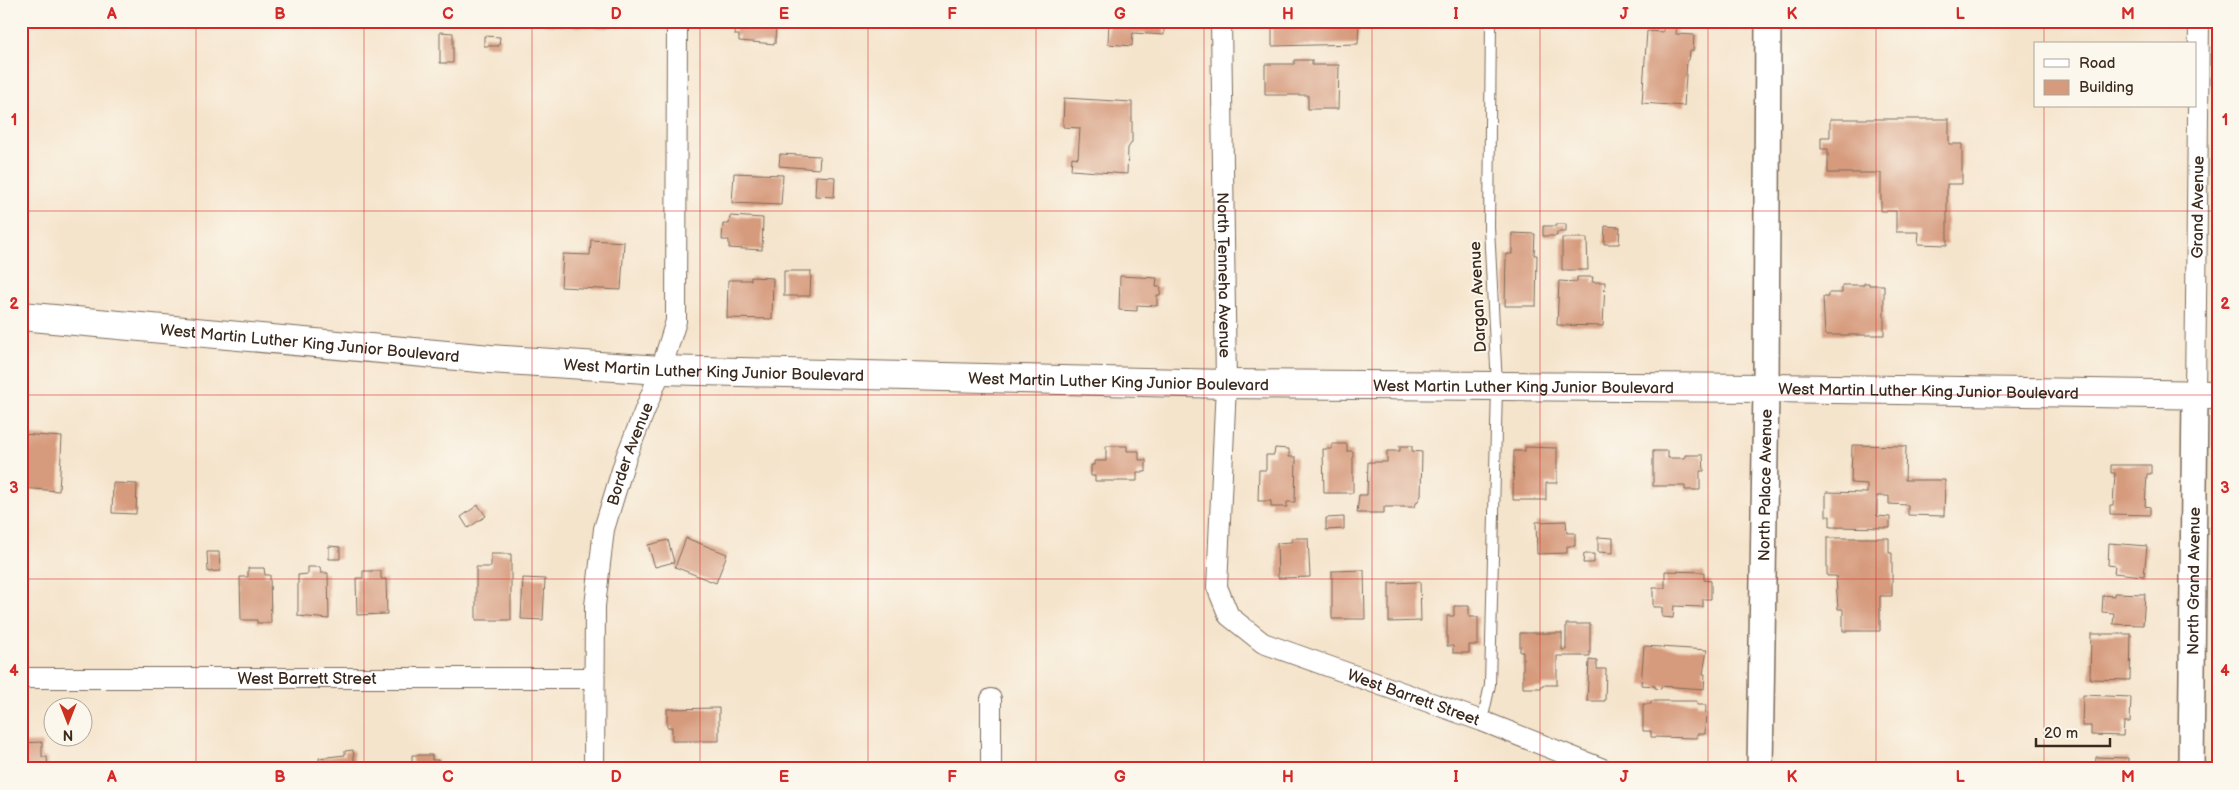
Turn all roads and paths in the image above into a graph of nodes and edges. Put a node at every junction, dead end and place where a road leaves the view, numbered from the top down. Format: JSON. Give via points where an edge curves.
{"nodes":[{"id":1,"x":677,"y":21,"type":"edge"},
{"id":2,"x":1221,"y":21,"type":"edge"},
{"id":3,"x":1491,"y":21,"type":"edge"},
{"id":4,"x":1768,"y":21,"type":"edge"},
{"id":5,"x":2199,"y":21,"type":"edge"},
{"id":6,"x":21,"y":316,"type":"edge"},
{"id":7,"x":661,"y":370,"type":"junction"},
{"id":8,"x":1226,"y":384,"type":"junction"},
{"id":9,"x":1497,"y":386,"type":"junction"},
{"id":10,"x":1766,"y":388,"type":"junction"},
{"id":11,"x":2207,"y":395,"type":"edge"},
{"id":12,"x":1230,"y":616,"type":"joint"},
{"id":13,"x":21,"y":678,"type":"edge"},
{"id":14,"x":594,"y":678,"type":"junction"},
{"id":15,"x":991,"y":699,"type":"dead end"},
{"id":16,"x":1482,"y":721,"type":"junction"},
{"id":17,"x":594,"y":769,"type":"edge"},
{"id":18,"x":992,"y":769,"type":"edge"},
{"id":19,"x":1603,"y":769,"type":"edge"},
{"id":20,"x":1760,"y":769,"type":"edge"},
{"id":21,"x":2192,"y":769,"type":"edge"}],
"edges":[{"from":1,"to":7,"type":"street","name":"Border Avenue","via":[[676,321]]},
{"from":2,"to":8,"type":"street","name":"North Tenneha Avenue"},
{"from":3,"to":9,"type":"lane","name":"Dargan Avenue","via":[[1488,227]]},
{"from":4,"to":10,"type":"street","name":"North Palace Avenue"},
{"from":5,"to":11,"type":"street","name":"Grand Avenue"},
{"from":6,"to":7,"type":"main road","name":"West Martin Luther King Junior Boulevard","via":[[490,359]]},
{"from":7,"to":8,"type":"main road","name":"West Martin Luther King Junior Boulevard"},
{"from":7,"to":14,"type":"street","name":"Border Avenue","via":[[626,457],[604,529],[595,606]]},
{"from":8,"to":9,"type":"main road","name":"West Martin Luther King Junior Boulevard"},
{"from":8,"to":12,"type":"street","name":"North Tenneha Avenue","via":[[1217,587]]},
{"from":9,"to":10,"type":"main road","name":"West Martin Luther King Junior Boulevard"},
{"from":9,"to":16,"type":"lane","name":"Dargan Avenue","via":[[1490,685]]},
{"from":10,"to":11,"type":"main road","name":"West Martin Luther King Junior Boulevard"},
{"from":10,"to":20,"type":"street","name":"North Palace Avenue"},
{"from":11,"to":21,"type":"street","name":"North Grand Avenue"},
{"from":12,"to":16,"type":"street","name":"West Barrett Street","via":[[1263,643]]},
{"from":13,"to":14,"type":"street","name":"West Barrett Street"},
{"from":14,"to":17,"type":"street","name":"Border Avenue"},
{"from":15,"to":18,"type":"street"},
{"from":16,"to":19,"type":"street","name":"West Barrett Street"}]}
